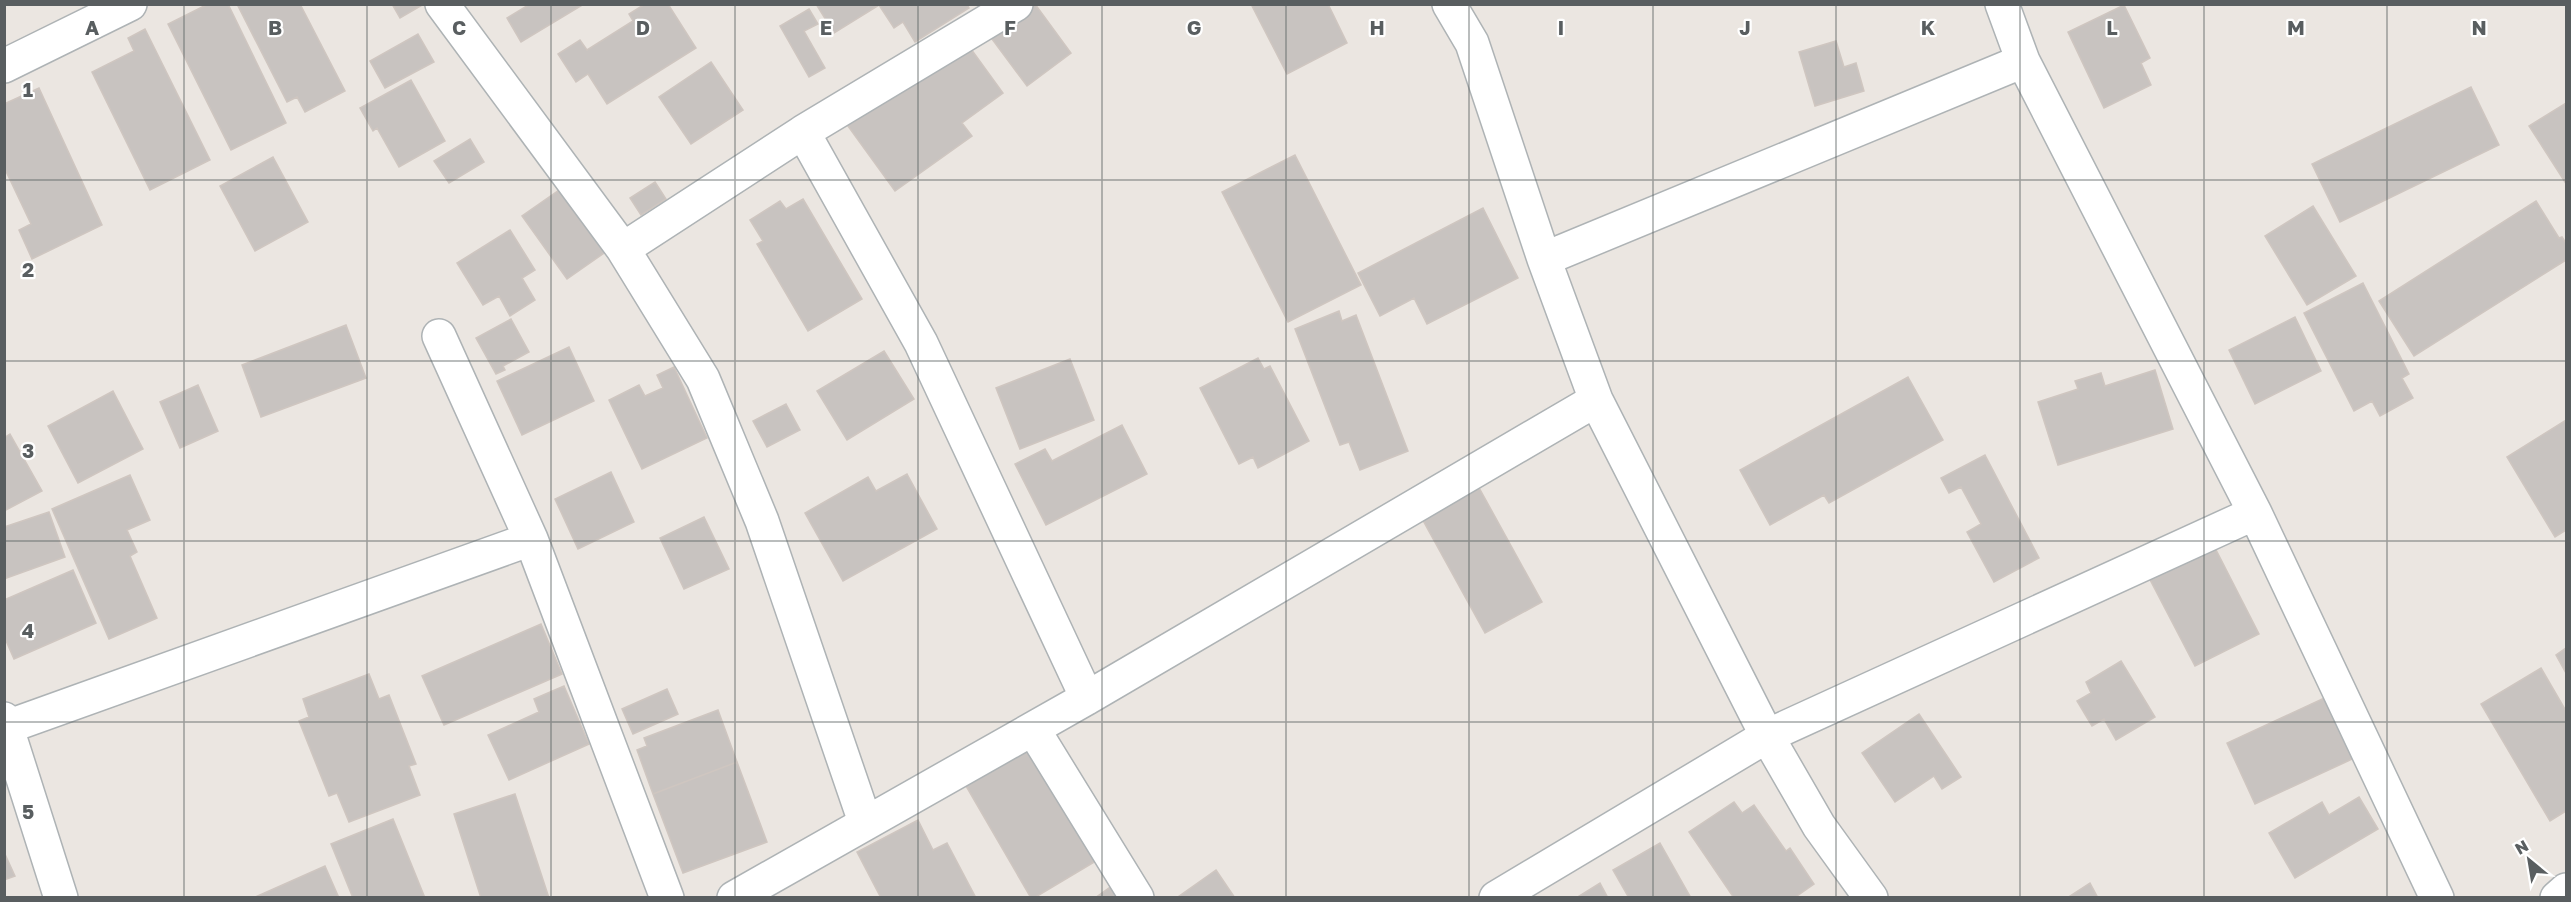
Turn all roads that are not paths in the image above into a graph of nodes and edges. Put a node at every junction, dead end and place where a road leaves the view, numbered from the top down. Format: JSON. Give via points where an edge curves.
{"nodes":[{"id":1,"x":130,"y":4,"type":"edge"},
{"id":2,"x":442,"y":4,"type":"edge"},
{"id":3,"x":1016,"y":4,"type":"edge"},
{"id":4,"x":1449,"y":4,"type":"edge"},
{"id":5,"x":2002,"y":4,"type":"edge"},
{"id":6,"x":2023,"y":61,"type":"junction"},
{"id":7,"x":4,"y":66,"type":"edge"},
{"id":8,"x":803,"y":132,"type":"junction"},
{"id":9,"x":623,"y":249,"type":"junction"},
{"id":10,"x":1544,"y":259,"type":"junction"},
{"id":11,"x":439,"y":336,"type":"dead end"},
{"id":12,"x":1596,"y":400,"type":"junction"},
{"id":13,"x":2255,"y":513,"type":"junction"},
{"id":14,"x":531,"y":539,"type":"junction"},
{"id":15,"x":1087,"y":698,"type":"junction"},
{"id":16,"x":6,"y":725,"type":"edge"},
{"id":17,"x":1034,"y":729,"type":"junction"},
{"id":18,"x":1767,"y":736,"type":"junction"},
{"id":19,"x":865,"y":822,"type":"junction"},
{"id":20,"x":2566,"y":890,"type":"edge"},
{"id":21,"x":61,"y":897,"type":"edge"},
{"id":22,"x":667,"y":897,"type":"edge"},
{"id":23,"x":734,"y":897,"type":"edge"},
{"id":24,"x":1137,"y":897,"type":"edge"},
{"id":25,"x":1496,"y":897,"type":"edge"},
{"id":26,"x":1870,"y":897,"type":"edge"},
{"id":27,"x":2437,"y":897,"type":"edge"},
{"id":28,"x":2557,"y":897,"type":"edge"}],
"edges":[{"from":1,"to":7,"type":"street"},
{"from":2,"to":9,"type":"street"},
{"from":3,"to":8,"type":"street"},
{"from":4,"to":10,"type":"street","via":[[1472,43]]},
{"from":5,"to":6,"type":"street"},
{"from":6,"to":10,"type":"street"},
{"from":6,"to":13,"type":"street"},
{"from":8,"to":9,"type":"street"},
{"from":8,"to":15,"type":"street","via":[[921,343]]},
{"from":9,"to":19,"type":"street","via":[[703,379],[762,520]]},
{"from":10,"to":12,"type":"street"},
{"from":11,"to":14,"type":"street"},
{"from":12,"to":15,"type":"street"},
{"from":12,"to":18,"type":"street"},
{"from":13,"to":18,"type":"street"},
{"from":13,"to":27,"type":"street"},
{"from":14,"to":16,"type":"street"},
{"from":14,"to":22,"type":"street"},
{"from":15,"to":17,"type":"street"},
{"from":16,"to":21,"type":"street"},
{"from":17,"to":19,"type":"street"},
{"from":17,"to":24,"type":"street"},
{"from":18,"to":25,"type":"street"},
{"from":18,"to":26,"type":"street","via":[[1819,826]]},
{"from":19,"to":23,"type":"street"},
{"from":20,"to":28,"type":"street"}]}
